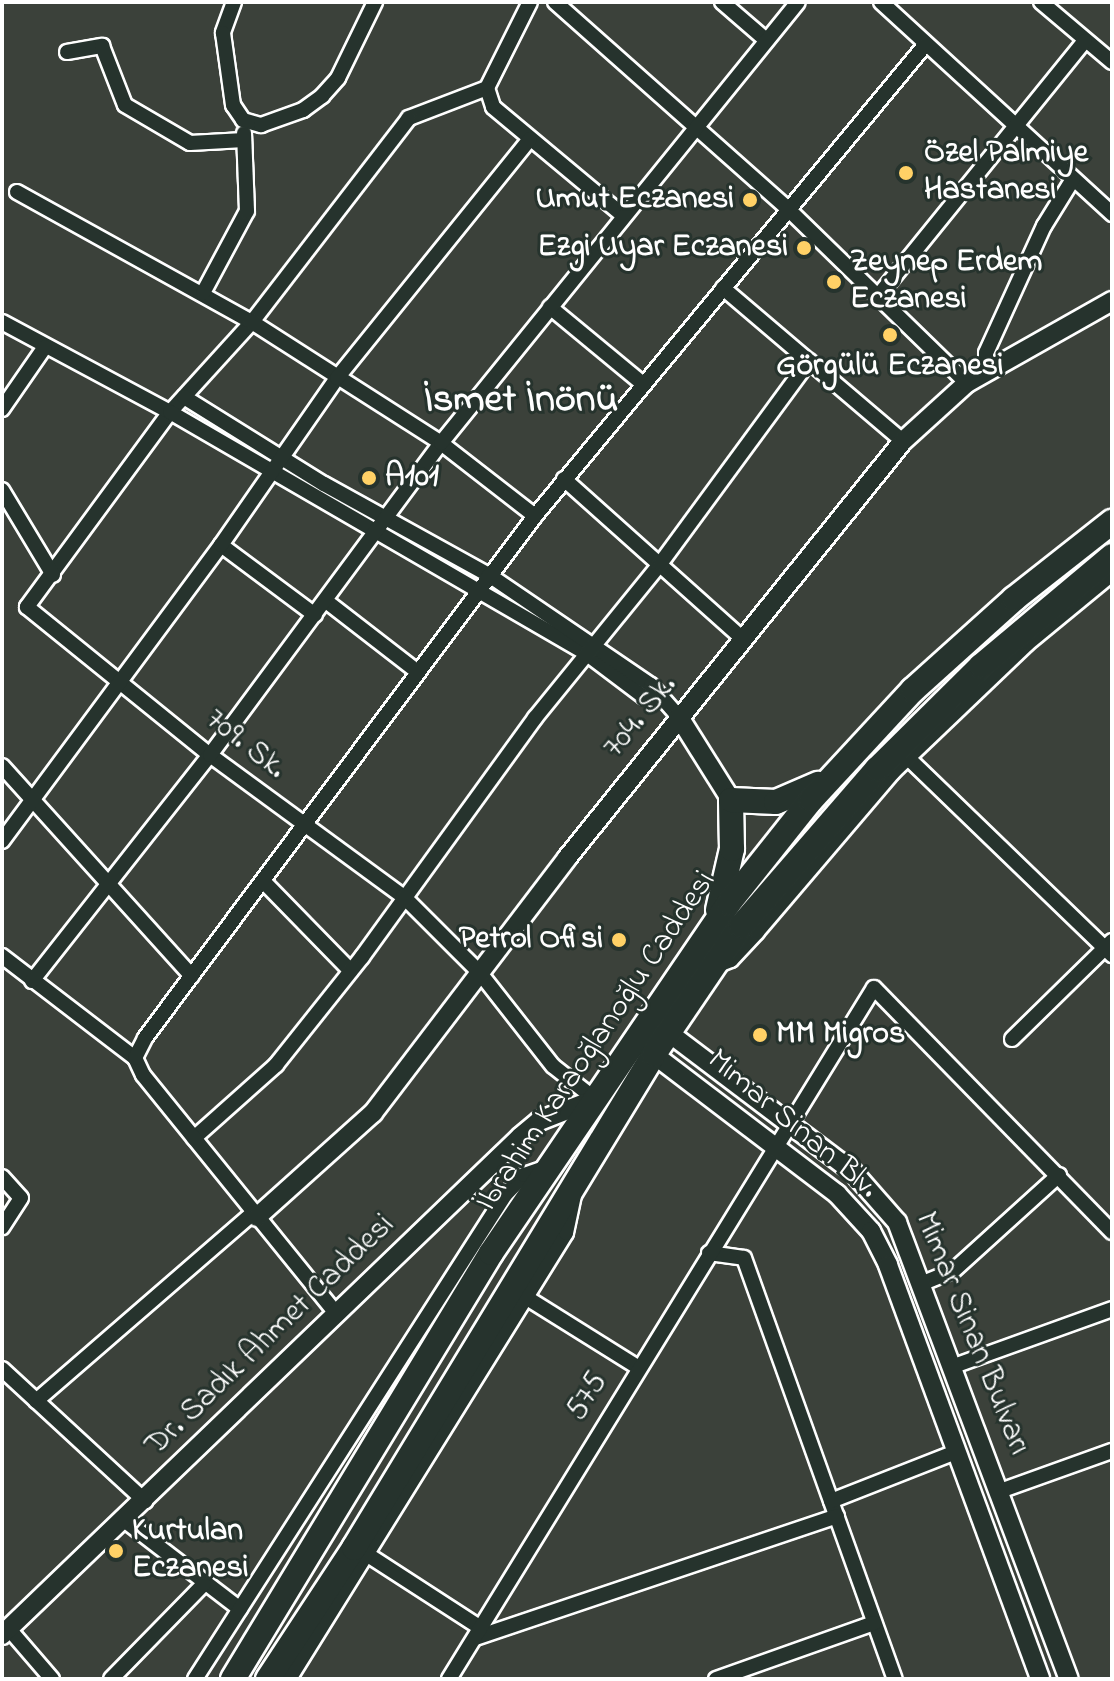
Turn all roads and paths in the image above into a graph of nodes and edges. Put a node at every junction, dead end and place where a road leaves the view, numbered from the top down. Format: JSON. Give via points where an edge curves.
{"nodes":[{"id":1,"x":375,"y":2,"type":"edge"},
{"id":2,"x":530,"y":2,"type":"edge"},
{"id":3,"x":555,"y":2,"type":"edge"},
{"id":4,"x":722,"y":2,"type":"edge"},
{"id":5,"x":798,"y":2,"type":"edge"},
{"id":6,"x":881,"y":2,"type":"edge"},
{"id":7,"x":1041,"y":2,"type":"edge"},
{"id":8,"x":230,"y":6,"type":"edge"},
{"id":9,"x":766,"y":40,"type":"junction"},
{"id":10,"x":1085,"y":41,"type":"junction"},
{"id":11,"x":926,"y":44,"type":"junction"},
{"id":12,"x":67,"y":52,"type":"dead end"},
{"id":13,"x":1112,"y":62,"type":"edge"},
{"id":14,"x":487,"y":88,"type":"junction"},
{"id":15,"x":243,"y":120,"type":"junction"},
{"id":16,"x":1015,"y":126,"type":"junction"},
{"id":17,"x":698,"y":130,"type":"junction"},
{"id":18,"x":530,"y":139,"type":"junction"},
{"id":19,"x":244,"y":140,"type":"junction"},
{"id":20,"x":1073,"y":179,"type":"junction"},
{"id":21,"x":17,"y":192,"type":"dead end"},
{"id":22,"x":789,"y":210,"type":"junction"},
{"id":23,"x":1112,"y":214,"type":"edge"},
{"id":24,"x":624,"y":216,"type":"junction"},
{"id":25,"x":723,"y":288,"type":"junction"},
{"id":26,"x":203,"y":293,"type":"junction"},
{"id":27,"x":879,"y":295,"type":"junction"},
{"id":28,"x":1112,"y":301,"type":"edge"},
{"id":29,"x":550,"y":307,"type":"junction"},
{"id":30,"x":2,"y":322,"type":"edge"},
{"id":31,"x":252,"y":322,"type":"junction"},
{"id":32,"x":45,"y":347,"type":"junction"},
{"id":33,"x":809,"y":361,"type":"junction"},
{"id":34,"x":986,"y":373,"type":"junction"},
{"id":35,"x":337,"y":378,"type":"junction"},
{"id":36,"x":967,"y":383,"type":"junction"},
{"id":37,"x":643,"y":384,"type":"junction"},
{"id":38,"x":184,"y":397,"type":"junction"},
{"id":39,"x":2,"y":409,"type":"edge"},
{"id":40,"x":170,"y":412,"type":"junction"},
{"id":41,"x":903,"y":441,"type":"junction"},
{"id":42,"x":441,"y":443,"type":"junction"},
{"id":43,"x":280,"y":456,"type":"junction"},
{"id":44,"x":267,"y":473,"type":"junction"},
{"id":45,"x":564,"y":479,"type":"junction"},
{"id":46,"x":2,"y":490,"type":"edge"},
{"id":47,"x":535,"y":516,"type":"junction"},
{"id":48,"x":383,"y":517,"type":"junction"},
{"id":49,"x":1112,"y":522,"type":"edge"},
{"id":50,"x":371,"y":533,"type":"junction"},
{"id":51,"x":221,"y":545,"type":"junction"},
{"id":52,"x":1112,"y":556,"type":"edge"},
{"id":53,"x":660,"y":564,"type":"junction"},
{"id":54,"x":1112,"y":574,"type":"edge"},
{"id":55,"x":53,"y":575,"type":"junction"},
{"id":56,"x":489,"y":575,"type":"junction"},
{"id":57,"x":477,"y":591,"type":"junction"},
{"id":58,"x":326,"y":601,"type":"junction"},
{"id":59,"x":315,"y":615,"type":"junction"},
{"id":60,"x":744,"y":640,"type":"junction"},
{"id":61,"x":590,"y":650,"type":"junction"},
{"id":62,"x":418,"y":672,"type":"junction"},
{"id":63,"x":120,"y":682,"type":"junction"},
{"id":64,"x":679,"y":717,"type":"junction"},
{"id":65,"x":210,"y":755,"type":"junction"},
{"id":66,"x":908,"y":758,"type":"junction"},
{"id":67,"x":2,"y":766,"type":"edge"},
{"id":68,"x":831,"y":778,"type":"junction"},
{"id":69,"x":30,"y":800,"type":"junction"},
{"id":70,"x":731,"y":800,"type":"junction"},
{"id":71,"x":306,"y":826,"type":"junction"},
{"id":72,"x":2,"y":841,"type":"edge"},
{"id":73,"x":264,"y":882,"type":"junction"},
{"id":74,"x":104,"y":884,"type":"junction"},
{"id":75,"x":403,"y":896,"type":"junction"},
{"id":76,"x":716,"y":920,"type":"junction"},
{"id":77,"x":1110,"y":948,"type":"edge"},
{"id":78,"x":2,"y":956,"type":"edge"},
{"id":79,"x":710,"y":967,"type":"junction"},
{"id":80,"x":351,"y":971,"type":"junction"},
{"id":81,"x":480,"y":973,"type":"junction"},
{"id":82,"x":192,"y":976,"type":"junction"},
{"id":83,"x":32,"y":981,"type":"junction"},
{"id":84,"x":659,"y":1025,"type":"junction"},
{"id":85,"x":1012,"y":1039,"type":"dead end"},
{"id":86,"x":644,"y":1048,"type":"junction"},
{"id":87,"x":135,"y":1058,"type":"junction"},
{"id":88,"x":595,"y":1099,"type":"junction"},
{"id":89,"x":790,"y":1121,"type":"junction"},
{"id":90,"x":194,"y":1138,"type":"junction"},
{"id":91,"x":775,"y":1144,"type":"junction"},
{"id":92,"x":550,"y":1166,"type":"junction"},
{"id":93,"x":1059,"y":1175,"type":"junction"},
{"id":94,"x":2,"y":1177,"type":"edge"},
{"id":95,"x":574,"y":1187,"type":"junction"},
{"id":96,"x":255,"y":1215,"type":"junction"},
{"id":97,"x":2,"y":1227,"type":"edge"},
{"id":98,"x":1112,"y":1232,"type":"edge"},
{"id":99,"x":709,"y":1253,"type":"junction"},
{"id":100,"x":923,"y":1283,"type":"junction"},
{"id":101,"x":527,"y":1298,"type":"junction"},
{"id":102,"x":335,"y":1312,"type":"junction"},
{"id":103,"x":1111,"y":1314,"type":"edge"},
{"id":104,"x":954,"y":1366,"type":"junction"},
{"id":105,"x":639,"y":1368,"type":"junction"},
{"id":106,"x":2,"y":1369,"type":"edge"},
{"id":107,"x":36,"y":1401,"type":"junction"},
{"id":108,"x":1112,"y":1451,"type":"edge"},
{"id":109,"x":956,"y":1452,"type":"junction"},
{"id":110,"x":1000,"y":1491,"type":"junction"},
{"id":111,"x":145,"y":1501,"type":"junction"},
{"id":112,"x":831,"y":1501,"type":"junction"},
{"id":113,"x":837,"y":1516,"type":"junction"},
{"id":114,"x":124,"y":1520,"type":"junction"},
{"id":115,"x":368,"y":1555,"type":"junction"},
{"id":116,"x":204,"y":1584,"type":"junction"},
{"id":117,"x":240,"y":1609,"type":"junction"},
{"id":118,"x":874,"y":1623,"type":"junction"},
{"id":119,"x":6,"y":1632,"type":"edge"},
{"id":120,"x":478,"y":1633,"type":"junction"},
{"id":121,"x":52,"y":1679,"type":"edge"},
{"id":122,"x":111,"y":1679,"type":"edge"},
{"id":123,"x":195,"y":1679,"type":"edge"},
{"id":124,"x":233,"y":1679,"type":"edge"},
{"id":125,"x":268,"y":1679,"type":"edge"},
{"id":126,"x":289,"y":1679,"type":"edge"},
{"id":127,"x":449,"y":1679,"type":"edge"},
{"id":128,"x":716,"y":1679,"type":"edge"},
{"id":129,"x":895,"y":1679,"type":"edge"},
{"id":130,"x":1040,"y":1679,"type":"edge"},
{"id":131,"x":1069,"y":1679,"type":"edge"}],
"edges":[{"from":1,"to":15,"type":"street","via":[[338,78],[322,96],[303,110],[261,125]]},
{"from":2,"to":14,"type":"street"},
{"from":3,"to":17,"type":"street"},
{"from":4,"to":9,"type":"street"},
{"from":5,"to":9,"type":"street"},
{"from":6,"to":11,"type":"street"},
{"from":7,"to":10,"type":"street"},
{"from":8,"to":15,"type":"street","via":[[223,33],[233,105]]},
{"from":9,"to":17,"type":"street"},
{"from":10,"to":13,"type":"street"},
{"from":10,"to":16,"type":"street"},
{"from":11,"to":16,"type":"street"},
{"from":11,"to":22,"type":"street"},
{"from":12,"to":19,"type":"street","via":[[102,46],[125,105],[190,143]]},
{"from":14,"to":18,"type":"street","via":[[504,121]]},
{"from":14,"to":31,"type":"street","name":"709. Sk.","via":[[409,118]]},
{"from":15,"to":19,"type":"street"},
{"from":16,"to":20,"type":"street"},
{"from":16,"to":27,"type":"street"},
{"from":17,"to":22,"type":"street"},
{"from":17,"to":24,"type":"street"},
{"from":18,"to":24,"type":"street"},
{"from":18,"to":35,"type":"street"},
{"from":19,"to":26,"type":"street","via":[[247,211]]},
{"from":20,"to":23,"type":"street"},
{"from":20,"to":34,"type":"street","via":[[1050,213],[986,353]]},
{"from":21,"to":26,"type":"street"},
{"from":22,"to":25,"type":"street"},
{"from":22,"to":27,"type":"street"},
{"from":24,"to":29,"type":"street"},
{"from":25,"to":33,"type":"street"},
{"from":25,"to":37,"type":"street"},
{"from":26,"to":31,"type":"street"},
{"from":27,"to":36,"type":"street"},
{"from":28,"to":34,"type":"street","name":"704. Sk."},
{"from":29,"to":37,"type":"street"},
{"from":29,"to":42,"type":"street"},
{"from":30,"to":32,"type":"street"},
{"from":31,"to":35,"type":"street"},
{"from":31,"to":38,"type":"street","name":"709. Sk."},
{"from":32,"to":39,"type":"street"},
{"from":32,"to":40,"type":"street"},
{"from":33,"to":41,"type":"street"},
{"from":33,"to":53,"type":"street"},
{"from":34,"to":36,"type":"street","name":"704. Sk."},
{"from":35,"to":42,"type":"street"},
{"from":35,"to":43,"type":"street"},
{"from":36,"to":41,"type":"street","name":"704. Sk."},
{"from":37,"to":45,"type":"street"},
{"from":38,"to":40,"type":"street","name":"709. Sk."},
{"from":38,"to":43,"type":"street"},
{"from":40,"to":44,"type":"street"},
{"from":40,"to":55,"type":"street","name":"709. Sk."},
{"from":41,"to":60,"type":"street","name":"704. Sk."},
{"from":42,"to":47,"type":"street"},
{"from":42,"to":48,"type":"street"},
{"from":43,"to":44,"type":"street"},
{"from":43,"to":48,"type":"street"},
{"from":44,"to":50,"type":"street"},
{"from":44,"to":51,"type":"street"},
{"from":45,"to":47,"type":"street"},
{"from":45,"to":53,"type":"street"},
{"from":46,"to":55,"type":"street"},
{"from":47,"to":56,"type":"street"},
{"from":48,"to":50,"type":"street"},
{"from":48,"to":56,"type":"street"},
{"from":49,"to":68,"type":"highway","name":"İbrahim Karaoğlanoğlu Caddesi","via":[[971,637]]},
{"from":50,"to":57,"type":"street"},
{"from":50,"to":58,"type":"street"},
{"from":51,"to":59,"type":"street"},
{"from":51,"to":63,"type":"street"},
{"from":52,"to":79,"type":"highway","name":"İbrahim Karaoğlanoğlu Caddesi","via":[[981,666],[877,769]]},
{"from":53,"to":60,"type":"street"},
{"from":53,"to":61,"type":"street"},
{"from":54,"to":66,"type":"street","via":[[1027,644]]},
{"from":55,"to":63,"type":"street","name":"709. Sk.","via":[[27,607]]},
{"from":56,"to":57,"type":"street"},
{"from":56,"to":61,"type":"street"},
{"from":57,"to":61,"type":"street"},
{"from":57,"to":62,"type":"street"},
{"from":58,"to":59,"type":"street"},
{"from":58,"to":62,"type":"street"},
{"from":59,"to":65,"type":"street"},
{"from":60,"to":64,"type":"street","name":"704. Sk."},
{"from":61,"to":64,"type":"street","via":[[651,685]]},
{"from":61,"to":75,"type":"street"},
{"from":62,"to":71,"type":"street"},
{"from":63,"to":65,"type":"street","name":"709. Sk."},
{"from":63,"to":69,"type":"street"},
{"from":64,"to":70,"type":"street"},
{"from":64,"to":81,"type":"street","name":"704. Sk."},
{"from":65,"to":71,"type":"street","name":"709. Sk."},
{"from":65,"to":74,"type":"street"},
{"from":66,"to":77,"type":"street"},
{"from":66,"to":79,"type":"street","via":[[740,951]]},
{"from":67,"to":69,"type":"street"},
{"from":68,"to":70,"type":"highway","via":[[776,802]]},
{"from":68,"to":76,"type":"highway","name":"İbrahim Karaoğlanoğlu Caddesi"},
{"from":69,"to":72,"type":"street"},
{"from":69,"to":74,"type":"street"},
{"from":70,"to":76,"type":"highway","via":[[732,849]]},
{"from":71,"to":73,"type":"street"},
{"from":71,"to":75,"type":"street","name":"709. Sk."},
{"from":73,"to":80,"type":"street"},
{"from":73,"to":82,"type":"street"},
{"from":74,"to":82,"type":"street"},
{"from":74,"to":83,"type":"street"},
{"from":75,"to":80,"type":"street"},
{"from":75,"to":81,"type":"street","name":"709. Sk."},
{"from":76,"to":84,"type":"highway","name":"İbrahim Karaoğlanoğlu Caddesi"},
{"from":77,"to":85,"type":"street"},
{"from":78,"to":83,"type":"street"},
{"from":79,"to":84,"type":"highway","name":"İbrahim Karaoğlanoğlu Caddesi"},
{"from":80,"to":90,"type":"street","via":[[276,1065]]},
{"from":81,"to":88,"type":"street","name":"709. Sk.","via":[[553,1066]]},
{"from":81,"to":96,"type":"street","name":"704. Sk.","via":[[373,1113]]},
{"from":82,"to":87,"type":"street"},
{"from":83,"to":87,"type":"street"},
{"from":84,"to":86,"type":"highway","name":"İbrahim Karaoğlanoğlu Caddesi"},
{"from":84,"to":89,"type":"street","name":"Mimar Sinan Bulvarı"},
{"from":86,"to":88,"type":"highway","name":"İbrahim Karaoğlanoğlu Caddesi"},
{"from":86,"to":91,"type":"street","name":"Mimar Sinan Blv."},
{"from":86,"to":95,"type":"highway","name":"İbrahim Karaoğlanoğlu Caddesi"},
{"from":87,"to":90,"type":"street"},
{"from":88,"to":92,"type":"highway","name":"İbrahim Karaoğlanoğlu Caddesi"},
{"from":88,"to":102,"type":"street","name":"Dr. Sadık Ahmet Caddesi","via":[[539,1121]]},
{"from":89,"to":91,"type":"street","name":"575"},
{"from":89,"to":93,"type":"street","name":"575","via":[[874,988]]},
{"from":89,"to":100,"type":"street","name":"Mimar Sinan Bulvarı","via":[[879,1196],[904,1233]]},
{"from":90,"to":96,"type":"street"},
{"from":91,"to":99,"type":"street","name":"575"},
{"from":91,"to":109,"type":"street","name":"Mimar Sinan Blv.","via":[[852,1207],[871,1231]]},
{"from":92,"to":117,"type":"street","via":[[524,1175],[505,1195]]},
{"from":92,"to":124,"type":"highway","name":"İbrahim Karaoğlanoğlu Caddesi","via":[[481,1269]]},
{"from":93,"to":98,"type":"street"},
{"from":93,"to":100,"type":"street","via":[[953,1271]]},
{"from":94,"to":97,"type":"street","via":[[21,1198]]},
{"from":95,"to":101,"type":"street","via":[[566,1233]]},
{"from":95,"to":125,"type":"highway","name":"İbrahim Karaoğlanoğlu Caddesi"},
{"from":96,"to":102,"type":"street"},
{"from":96,"to":107,"type":"street"},
{"from":99,"to":105,"type":"street","name":"575"},
{"from":99,"to":112,"type":"street","via":[[744,1258]]},
{"from":100,"to":104,"type":"street","name":"Mimar Sinan Bulvarı"},
{"from":101,"to":105,"type":"street"},
{"from":101,"to":115,"type":"street"},
{"from":102,"to":111,"type":"street","name":"Dr. Sadık Ahmet Caddesi"},
{"from":103,"to":104,"type":"street"},
{"from":104,"to":110,"type":"street","name":"Mimar Sinan Bulvarı"},
{"from":105,"to":120,"type":"street","name":"575"},
{"from":106,"to":107,"type":"street"},
{"from":107,"to":111,"type":"street"},
{"from":108,"to":110,"type":"street"},
{"from":109,"to":112,"type":"street"},
{"from":109,"to":130,"type":"street","name":"Mimar Sinan Blv."},
{"from":110,"to":131,"type":"street","name":"Mimar Sinan Bulvarı"},
{"from":111,"to":114,"type":"street","name":"Dr. Sadık Ahmet Caddesi"},
{"from":112,"to":113,"type":"street"},
{"from":113,"to":118,"type":"street"},
{"from":113,"to":120,"type":"street"},
{"from":114,"to":116,"type":"street"},
{"from":114,"to":119,"type":"street","name":"Dr. Sadık Ahmet Caddesi"},
{"from":115,"to":120,"type":"street"},
{"from":115,"to":126,"type":"street"},
{"from":116,"to":117,"type":"street"},
{"from":116,"to":122,"type":"street"},
{"from":117,"to":123,"type":"street"},
{"from":118,"to":128,"type":"street"},
{"from":118,"to":129,"type":"street"},
{"from":119,"to":121,"type":"street"},
{"from":120,"to":127,"type":"street","name":"575"}]}
